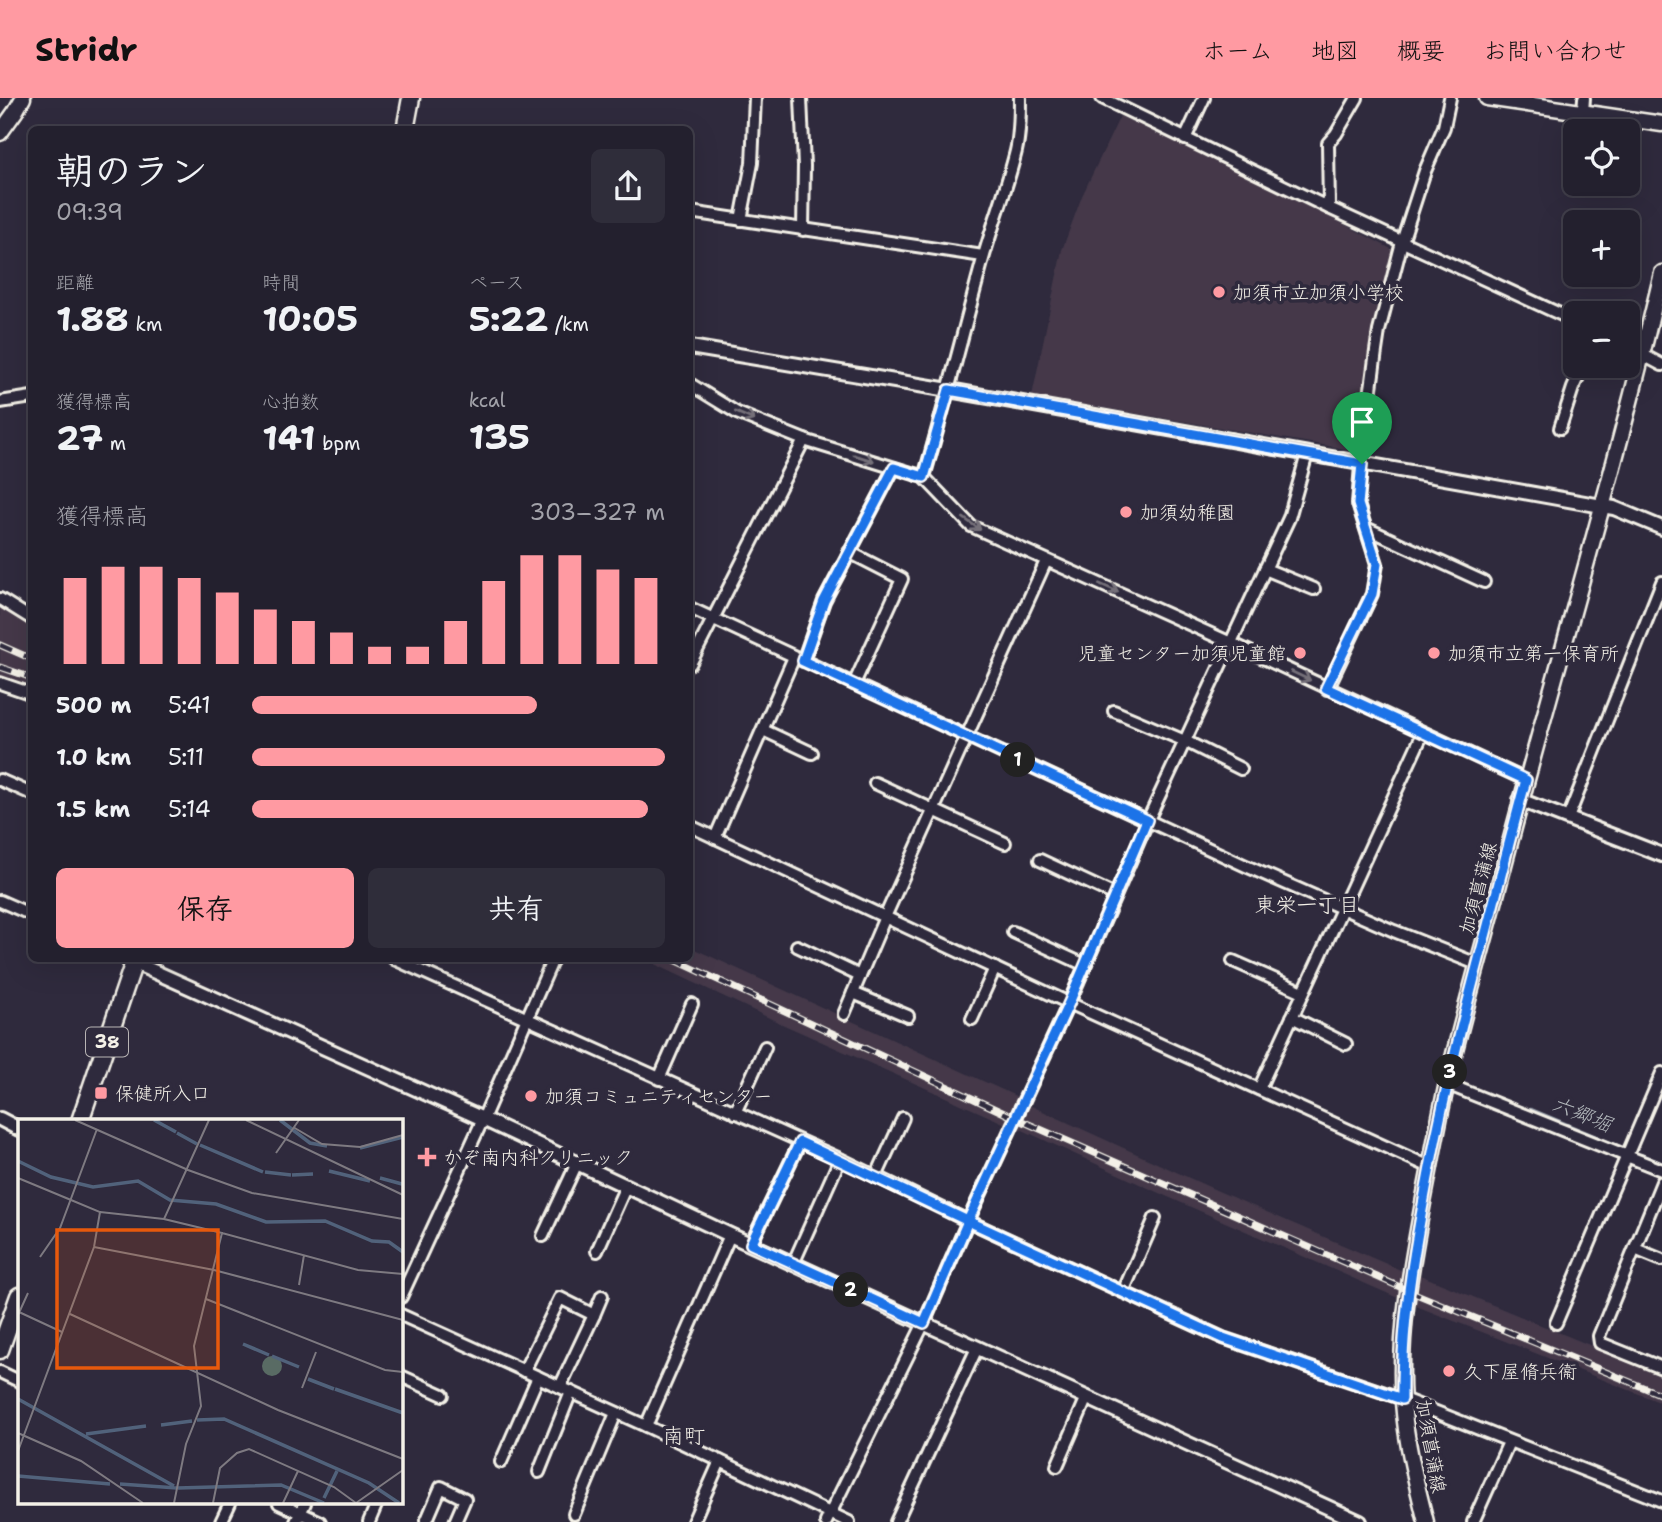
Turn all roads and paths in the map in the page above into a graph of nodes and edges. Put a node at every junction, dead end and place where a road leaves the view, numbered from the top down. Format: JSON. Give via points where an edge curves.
{"nodes":[{"id":1,"x":23,"y":98,"type":"edge"},
{"id":2,"x":411,"y":98,"type":"edge"},
{"id":3,"x":755,"y":98,"type":"edge"},
{"id":4,"x":801,"y":98,"type":"edge"},
{"id":5,"x":1020,"y":98,"type":"edge"},
{"id":6,"x":1102,"y":98,"type":"edge"},
{"id":7,"x":1204,"y":98,"type":"edge"},
{"id":8,"x":1357,"y":98,"type":"edge"},
{"id":9,"x":1450,"y":98,"type":"edge"},
{"id":10,"x":1487,"y":98,"type":"edge"},
{"id":11,"x":1584,"y":105,"type":"edge"},
{"id":12,"x":1662,"y":124,"type":"edge"},
{"id":13,"x":406,"y":126,"type":"edge"},
{"id":14,"x":0,"y":133,"type":"edge"},
{"id":15,"x":1185,"y":139,"type":"junction"},
{"id":16,"x":1329,"y":208,"type":"junction"},
{"id":17,"x":693,"y":212,"type":"edge"},
{"id":18,"x":741,"y":220,"type":"junction"},
{"id":19,"x":803,"y":230,"type":"junction"},
{"id":20,"x":1402,"y":242,"type":"junction"},
{"id":21,"x":984,"y":256,"type":"junction"},
{"id":22,"x":1662,"y":273,"type":"edge"},
{"id":23,"x":1563,"y":316,"type":"edge"},
{"id":24,"x":693,"y":347,"type":"edge"},
{"id":25,"x":1640,"y":354,"type":"edge"},
{"id":26,"x":1643,"y":356,"type":"junction"},
{"id":27,"x":1662,"y":365,"type":"edge"},
{"id":28,"x":1578,"y":378,"type":"edge"},
{"id":29,"x":949,"y":390,"type":"junction"},
{"id":30,"x":693,"y":391,"type":"edge"},
{"id":31,"x":28,"y":398,"type":"edge"},
{"id":32,"x":0,"y":402,"type":"edge"},
{"id":33,"x":1560,"y":428,"type":"dead end"},
{"id":34,"x":804,"y":440,"type":"junction"},
{"id":35,"x":1307,"y":454,"type":"junction"},
{"id":36,"x":1362,"y":464,"type":"junction"},
{"id":37,"x":894,"y":468,"type":"junction"},
{"id":38,"x":924,"y":477,"type":"junction"},
{"id":39,"x":1602,"y":506,"type":"junction"},
{"id":40,"x":1366,"y":528,"type":"junction"},
{"id":41,"x":1662,"y":528,"type":"edge"},
{"id":42,"x":849,"y":552,"type":"junction"},
{"id":43,"x":1046,"y":561,"type":"junction"},
{"id":44,"x":1265,"y":569,"type":"junction"},
{"id":45,"x":1484,"y":582,"type":"dead end"},
{"id":46,"x":1662,"y":582,"type":"edge"},
{"id":47,"x":1314,"y":589,"type":"dead end"},
{"id":48,"x":0,"y":599,"type":"edge"},
{"id":49,"x":1658,"y":602,"type":"edge"},
{"id":50,"x":693,"y":609,"type":"edge"},
{"id":51,"x":28,"y":616,"type":"edge"},
{"id":52,"x":712,"y":618,"type":"junction"},
{"id":53,"x":1231,"y":643,"type":"junction"},
{"id":54,"x":693,"y":658,"type":"edge"},
{"id":55,"x":799,"y":659,"type":"junction"},
{"id":56,"x":0,"y":682,"type":"edge"},
{"id":57,"x":854,"y":684,"type":"junction"},
{"id":58,"x":1326,"y":688,"type":"junction"},
{"id":59,"x":28,"y":692,"type":"edge"},
{"id":60,"x":1114,"y":711,"type":"dead end"},
{"id":61,"x":763,"y":730,"type":"junction"},
{"id":62,"x":1423,"y":733,"type":"junction"},
{"id":63,"x":967,"y":736,"type":"junction"},
{"id":64,"x":1185,"y":741,"type":"junction"},
{"id":65,"x":812,"y":753,"type":"dead end"},
{"id":66,"x":1241,"y":769,"type":"dead end"},
{"id":67,"x":0,"y":780,"type":"edge"},
{"id":68,"x":1526,"y":780,"type":"junction"},
{"id":69,"x":875,"y":783,"type":"dead end"},
{"id":70,"x":28,"y":792,"type":"edge"},
{"id":71,"x":1520,"y":800,"type":"junction"},
{"id":72,"x":933,"y":811,"type":"junction"},
{"id":73,"x":1568,"y":818,"type":"junction"},
{"id":74,"x":1147,"y":820,"type":"junction"},
{"id":75,"x":693,"y":827,"type":"edge"},
{"id":76,"x":715,"y":838,"type":"junction"},
{"id":77,"x":1005,"y":843,"type":"dead end"},
{"id":78,"x":1662,"y":855,"type":"edge"},
{"id":79,"x":1040,"y":860,"type":"dead end"},
{"id":80,"x":1115,"y":895,"type":"junction"},
{"id":81,"x":0,"y":901,"type":"edge"},
{"id":82,"x":1342,"y":908,"type":"junction"},
{"id":83,"x":28,"y":913,"type":"edge"},
{"id":84,"x":885,"y":917,"type":"junction"},
{"id":85,"x":1013,"y":932,"type":"dead end"},
{"id":86,"x":797,"y":946,"type":"dead end"},
{"id":87,"x":1233,"y":961,"type":"dead end"},
{"id":88,"x":131,"y":962,"type":"edge"},
{"id":89,"x":136,"y":962,"type":"edge"},
{"id":90,"x":401,"y":962,"type":"edge"},
{"id":91,"x":552,"y":962,"type":"edge"},
{"id":92,"x":1477,"y":964,"type":"junction"},
{"id":93,"x":1085,"y":965,"type":"junction"},
{"id":94,"x":995,"y":968,"type":"junction"},
{"id":95,"x":860,"y":975,"type":"junction"},
{"id":96,"x":1303,"y":992,"type":"junction"},
{"id":97,"x":853,"y":993,"type":"junction"},
{"id":98,"x":1069,"y":1003,"type":"junction"},
{"id":99,"x":692,"y":1004,"type":"dead end"},
{"id":100,"x":844,"y":1014,"type":"dead end"},
{"id":101,"x":908,"y":1016,"type":"dead end"},
{"id":102,"x":1292,"y":1017,"type":"junction"},
{"id":103,"x":527,"y":1018,"type":"junction"},
{"id":104,"x":972,"y":1019,"type":"dead end"},
{"id":105,"x":1346,"y":1044,"type":"dead end"},
{"id":106,"x":765,"y":1047,"type":"dead end"},
{"id":107,"x":1662,"y":1073,"type":"edge"},
{"id":108,"x":659,"y":1079,"type":"junction"},
{"id":109,"x":1447,"y":1084,"type":"junction"},
{"id":110,"x":1259,"y":1089,"type":"junction"},
{"id":111,"x":735,"y":1113,"type":"junction"},
{"id":112,"x":903,"y":1118,"type":"dead end"},
{"id":113,"x":0,"y":1119,"type":"edge"},
{"id":114,"x":81,"y":1119,"type":"edge"},
{"id":115,"x":483,"y":1119,"type":"junction"},
{"id":116,"x":18,"y":1128,"type":"edge"},
{"id":117,"x":800,"y":1142,"type":"junction"},
{"id":118,"x":1628,"y":1156,"type":"junction"},
{"id":119,"x":840,"y":1159,"type":"junction"},
{"id":120,"x":577,"y":1163,"type":"junction"},
{"id":121,"x":1430,"y":1167,"type":"junction"},
{"id":122,"x":1662,"y":1170,"type":"edge"},
{"id":123,"x":876,"y":1177,"type":"junction"},
{"id":124,"x":1662,"y":1182,"type":"edge"},
{"id":125,"x":626,"y":1186,"type":"junction"},
{"id":126,"x":1155,"y":1218,"type":"dead end"},
{"id":127,"x":968,"y":1221,"type":"junction"},
{"id":128,"x":730,"y":1235,"type":"junction"},
{"id":129,"x":543,"y":1237,"type":"dead end"},
{"id":130,"x":751,"y":1244,"type":"junction"},
{"id":131,"x":1635,"y":1249,"type":"junction"},
{"id":132,"x":597,"y":1251,"type":"dead end"},
{"id":133,"x":1662,"y":1260,"type":"edge"},
{"id":134,"x":793,"y":1264,"type":"junction"},
{"id":135,"x":1122,"y":1292,"type":"junction"},
{"id":136,"x":402,"y":1295,"type":"edge"},
{"id":137,"x":602,"y":1296,"type":"dead end"},
{"id":138,"x":18,"y":1299,"type":"edge"},
{"id":139,"x":402,"y":1315,"type":"edge"},
{"id":140,"x":594,"y":1315,"type":"junction"},
{"id":141,"x":924,"y":1323,"type":"junction"},
{"id":142,"x":1556,"y":1324,"type":"dead end"},
{"id":143,"x":977,"y":1348,"type":"junction"},
{"id":144,"x":0,"y":1350,"type":"edge"},
{"id":145,"x":1662,"y":1368,"type":"edge"},
{"id":146,"x":524,"y":1371,"type":"junction"},
{"id":147,"x":0,"y":1372,"type":"edge"},
{"id":148,"x":402,"y":1376,"type":"edge"},
{"id":149,"x":538,"y":1377,"type":"junction"},
{"id":150,"x":18,"y":1381,"type":"edge"},
{"id":151,"x":565,"y":1389,"type":"junction"},
{"id":152,"x":443,"y":1395,"type":"dead end"},
{"id":153,"x":1087,"y":1397,"type":"junction"},
{"id":154,"x":1402,"y":1399,"type":"junction"},
{"id":155,"x":617,"y":1413,"type":"junction"},
{"id":156,"x":646,"y":1426,"type":"junction"},
{"id":157,"x":1509,"y":1442,"type":"junction"},
{"id":158,"x":720,"y":1461,"type":"junction"},
{"id":159,"x":501,"y":1462,"type":"dead end"},
{"id":160,"x":1057,"y":1466,"type":"dead end"},
{"id":161,"x":538,"y":1472,"type":"dead end"},
{"id":162,"x":1662,"y":1501,"type":"edge"},
{"id":163,"x":230,"y":1504,"type":"edge"},
{"id":164,"x":281,"y":1504,"type":"edge"},
{"id":165,"x":377,"y":1504,"type":"edge"},
{"id":166,"x":300,"y":1512,"type":"edge"},
{"id":167,"x":573,"y":1514,"type":"dead end"},
{"id":168,"x":828,"y":1518,"type":"edge"},
{"id":169,"x":221,"y":1522,"type":"edge"},
{"id":170,"x":320,"y":1522,"type":"edge"},
{"id":171,"x":369,"y":1522,"type":"edge"},
{"id":172,"x":426,"y":1522,"type":"edge"},
{"id":173,"x":455,"y":1522,"type":"edge"},
{"id":174,"x":693,"y":1522,"type":"edge"},
{"id":175,"x":849,"y":1522,"type":"edge"},
{"id":176,"x":897,"y":1522,"type":"edge"},
{"id":177,"x":1360,"y":1522,"type":"edge"},
{"id":178,"x":1426,"y":1522,"type":"edge"},
{"id":179,"x":1473,"y":1522,"type":"edge"}],
"edges":[{"from":1,"to":14,"type":"main road"},
{"from":2,"to":13,"type":"main road"},
{"from":3,"to":18,"type":"street","via":[[752,163]]},
{"from":4,"to":19,"type":"street"},
{"from":5,"to":21,"type":"street","via":[[1016,150]]},
{"from":6,"to":15,"type":"street"},
{"from":7,"to":15,"type":"street"},
{"from":8,"to":16,"type":"street","via":[[1328,143]]},
{"from":9,"to":20,"type":"street"},
{"from":10,"to":11,"type":"main road"},
{"from":11,"to":12,"type":"main road"},
{"from":15,"to":16,"type":"street"},
{"from":16,"to":20,"type":"street"},
{"from":17,"to":18,"type":"street"},
{"from":18,"to":19,"type":"street"},
{"from":19,"to":21,"type":"street"},
{"from":20,"to":23,"type":"street"},
{"from":20,"to":36,"type":"street","via":[[1379,331]]},
{"from":21,"to":29,"type":"street"},
{"from":22,"to":26,"type":"main road","name":"加須菖蒲線"},
{"from":24,"to":29,"type":"street"},
{"from":25,"to":26,"type":"street"},
{"from":26,"to":27,"type":"street"},
{"from":26,"to":39,"type":"main road","name":"加須菖蒲線"},
{"from":28,"to":33,"type":"street"},
{"from":29,"to":35,"type":"street"},
{"from":29,"to":38,"type":"street"},
{"from":30,"to":34,"type":"street","one_way":true},
{"from":31,"to":32,"type":"street"},
{"from":34,"to":37,"type":"street","one_way":true},
{"from":34,"to":52,"type":"street"},
{"from":35,"to":36,"type":"street"},
{"from":35,"to":44,"type":"street","via":[[1289,518]]},
{"from":36,"to":39,"type":"street"},
{"from":36,"to":40,"type":"street","via":[[1358,504]]},
{"from":37,"to":38,"type":"street"},
{"from":37,"to":42,"type":"street"},
{"from":38,"to":43,"type":"street","one_way":true,"via":[[971,526]]},
{"from":39,"to":41,"type":"street"},
{"from":39,"to":68,"type":"main road","name":"加須菖蒲線"},
{"from":40,"to":45,"type":"street"},
{"from":40,"to":58,"type":"street","via":[[1377,564],[1372,594]]},
{"from":42,"to":55,"type":"street"},
{"from":42,"to":57,"type":"street","via":[[902,579]]},
{"from":43,"to":53,"type":"street","one_way":true},
{"from":43,"to":63,"type":"street"},
{"from":44,"to":47,"type":"street"},
{"from":44,"to":53,"type":"street"},
{"from":46,"to":49,"type":"street"},
{"from":48,"to":51,"type":"street"},
{"from":49,"to":73,"type":"street"},
{"from":50,"to":52,"type":"street"},
{"from":52,"to":54,"type":"street"},
{"from":52,"to":55,"type":"street"},
{"from":53,"to":58,"type":"street","one_way":true},
{"from":53,"to":64,"type":"street"},
{"from":55,"to":57,"type":"street"},
{"from":55,"to":61,"type":"street"},
{"from":56,"to":59,"type":"street"},
{"from":57,"to":63,"type":"street"},
{"from":58,"to":62,"type":"street"},
{"from":60,"to":64,"type":"street"},
{"from":61,"to":65,"type":"street"},
{"from":61,"to":76,"type":"street"},
{"from":62,"to":68,"type":"street"},
{"from":62,"to":82,"type":"street"},
{"from":63,"to":72,"type":"street"},
{"from":63,"to":74,"type":"street"},
{"from":64,"to":66,"type":"street"},
{"from":64,"to":74,"type":"street"},
{"from":67,"to":70,"type":"street"},
{"from":68,"to":71,"type":"main road","name":"加須菖蒲線"},
{"from":69,"to":72,"type":"street"},
{"from":71,"to":73,"type":"street"},
{"from":71,"to":92,"type":"main road","name":"加須菖蒲線"},
{"from":72,"to":77,"type":"street"},
{"from":72,"to":84,"type":"street"},
{"from":73,"to":78,"type":"street"},
{"from":74,"to":80,"type":"street"},
{"from":74,"to":82,"type":"street"},
{"from":75,"to":76,"type":"street"},
{"from":76,"to":84,"type":"street"},
{"from":79,"to":80,"type":"street"},
{"from":80,"to":93,"type":"street"},
{"from":81,"to":83,"type":"street"},
{"from":82,"to":92,"type":"street"},
{"from":82,"to":96,"type":"street"},
{"from":84,"to":94,"type":"street"},
{"from":84,"to":95,"type":"street"},
{"from":85,"to":93,"type":"street"},
{"from":86,"to":95,"type":"street"},
{"from":87,"to":96,"type":"street"},
{"from":88,"to":114,"type":"main road","number":"38"},
{"from":89,"to":115,"type":"street"},
{"from":90,"to":103,"type":"street"},
{"from":91,"to":103,"type":"street"},
{"from":92,"to":109,"type":"main road","name":"加須菖蒲線"},
{"from":93,"to":98,"type":"street"},
{"from":94,"to":98,"type":"street"},
{"from":94,"to":104,"type":"street"},
{"from":95,"to":97,"type":"street"},
{"from":96,"to":102,"type":"street"},
{"from":97,"to":100,"type":"street"},
{"from":97,"to":101,"type":"street"},
{"from":98,"to":110,"type":"street"},
{"from":98,"to":127,"type":"street"},
{"from":99,"to":108,"type":"street"},
{"from":102,"to":105,"type":"street"},
{"from":102,"to":110,"type":"street"},
{"from":103,"to":108,"type":"street"},
{"from":103,"to":115,"type":"street"},
{"from":106,"to":111,"type":"street"},
{"from":107,"to":118,"type":"street"},
{"from":108,"to":111,"type":"street"},
{"from":109,"to":118,"type":"street"},
{"from":109,"to":121,"type":"main road","name":"加須菖蒲線"},
{"from":110,"to":121,"type":"street"},
{"from":111,"to":117,"type":"street"},
{"from":112,"to":123,"type":"street"},
{"from":113,"to":116,"type":"street"},
{"from":115,"to":120,"type":"street"},
{"from":115,"to":136,"type":"street"},
{"from":117,"to":119,"type":"street"},
{"from":117,"to":130,"type":"street"},
{"from":118,"to":122,"type":"street"},
{"from":118,"to":142,"type":"street"},
{"from":119,"to":123,"type":"street"},
{"from":119,"to":134,"type":"street"},
{"from":120,"to":125,"type":"street"},
{"from":120,"to":129,"type":"street"},
{"from":121,"to":154,"type":"main road","name":"加須菖蒲線","via":[[1409,1291]]},
{"from":123,"to":127,"type":"street"},
{"from":124,"to":131,"type":"street"},
{"from":125,"to":128,"type":"street"},
{"from":125,"to":132,"type":"street"},
{"from":126,"to":135,"type":"street"},
{"from":127,"to":135,"type":"street"},
{"from":127,"to":141,"type":"street"},
{"from":128,"to":130,"type":"street"},
{"from":128,"to":156,"type":"street"},
{"from":130,"to":134,"type":"street"},
{"from":131,"to":133,"type":"street"},
{"from":131,"to":145,"type":"street","via":[[1600,1343]]},
{"from":134,"to":141,"type":"street"},
{"from":135,"to":154,"type":"street","via":[[1223,1338]]},
{"from":137,"to":140,"type":"street"},
{"from":138,"to":144,"type":"main road"},
{"from":139,"to":146,"type":"street"},
{"from":140,"to":146,"type":"street","via":[[560,1298]]},
{"from":140,"to":151,"type":"street"},
{"from":141,"to":143,"type":"street"},
{"from":141,"to":168,"type":"street"},
{"from":143,"to":153,"type":"street"},
{"from":143,"to":176,"type":"street"},
{"from":146,"to":149,"type":"street"},
{"from":147,"to":150,"type":"street"},
{"from":148,"to":152,"type":"street"},
{"from":149,"to":151,"type":"street"},
{"from":149,"to":159,"type":"street"},
{"from":151,"to":155,"type":"street"},
{"from":151,"to":161,"type":"street"},
{"from":153,"to":160,"type":"street"},
{"from":153,"to":177,"type":"street"},
{"from":154,"to":157,"type":"street"},
{"from":154,"to":178,"type":"main road","name":"加須菖蒲線"},
{"from":155,"to":156,"type":"street"},
{"from":155,"to":167,"type":"street"},
{"from":156,"to":158,"type":"street"},
{"from":157,"to":162,"type":"street"},
{"from":157,"to":179,"type":"street"},
{"from":158,"to":168,"type":"street"},
{"from":158,"to":174,"type":"street"},
{"from":163,"to":169,"type":"street"},
{"from":164,"to":166,"type":"street"},
{"from":165,"to":171,"type":"street"},
{"from":166,"to":170,"type":"street"},
{"from":168,"to":175,"type":"street"},
{"from":172,"to":173,"type":"street","via":[[441,1487],[465,1499]]}]}
